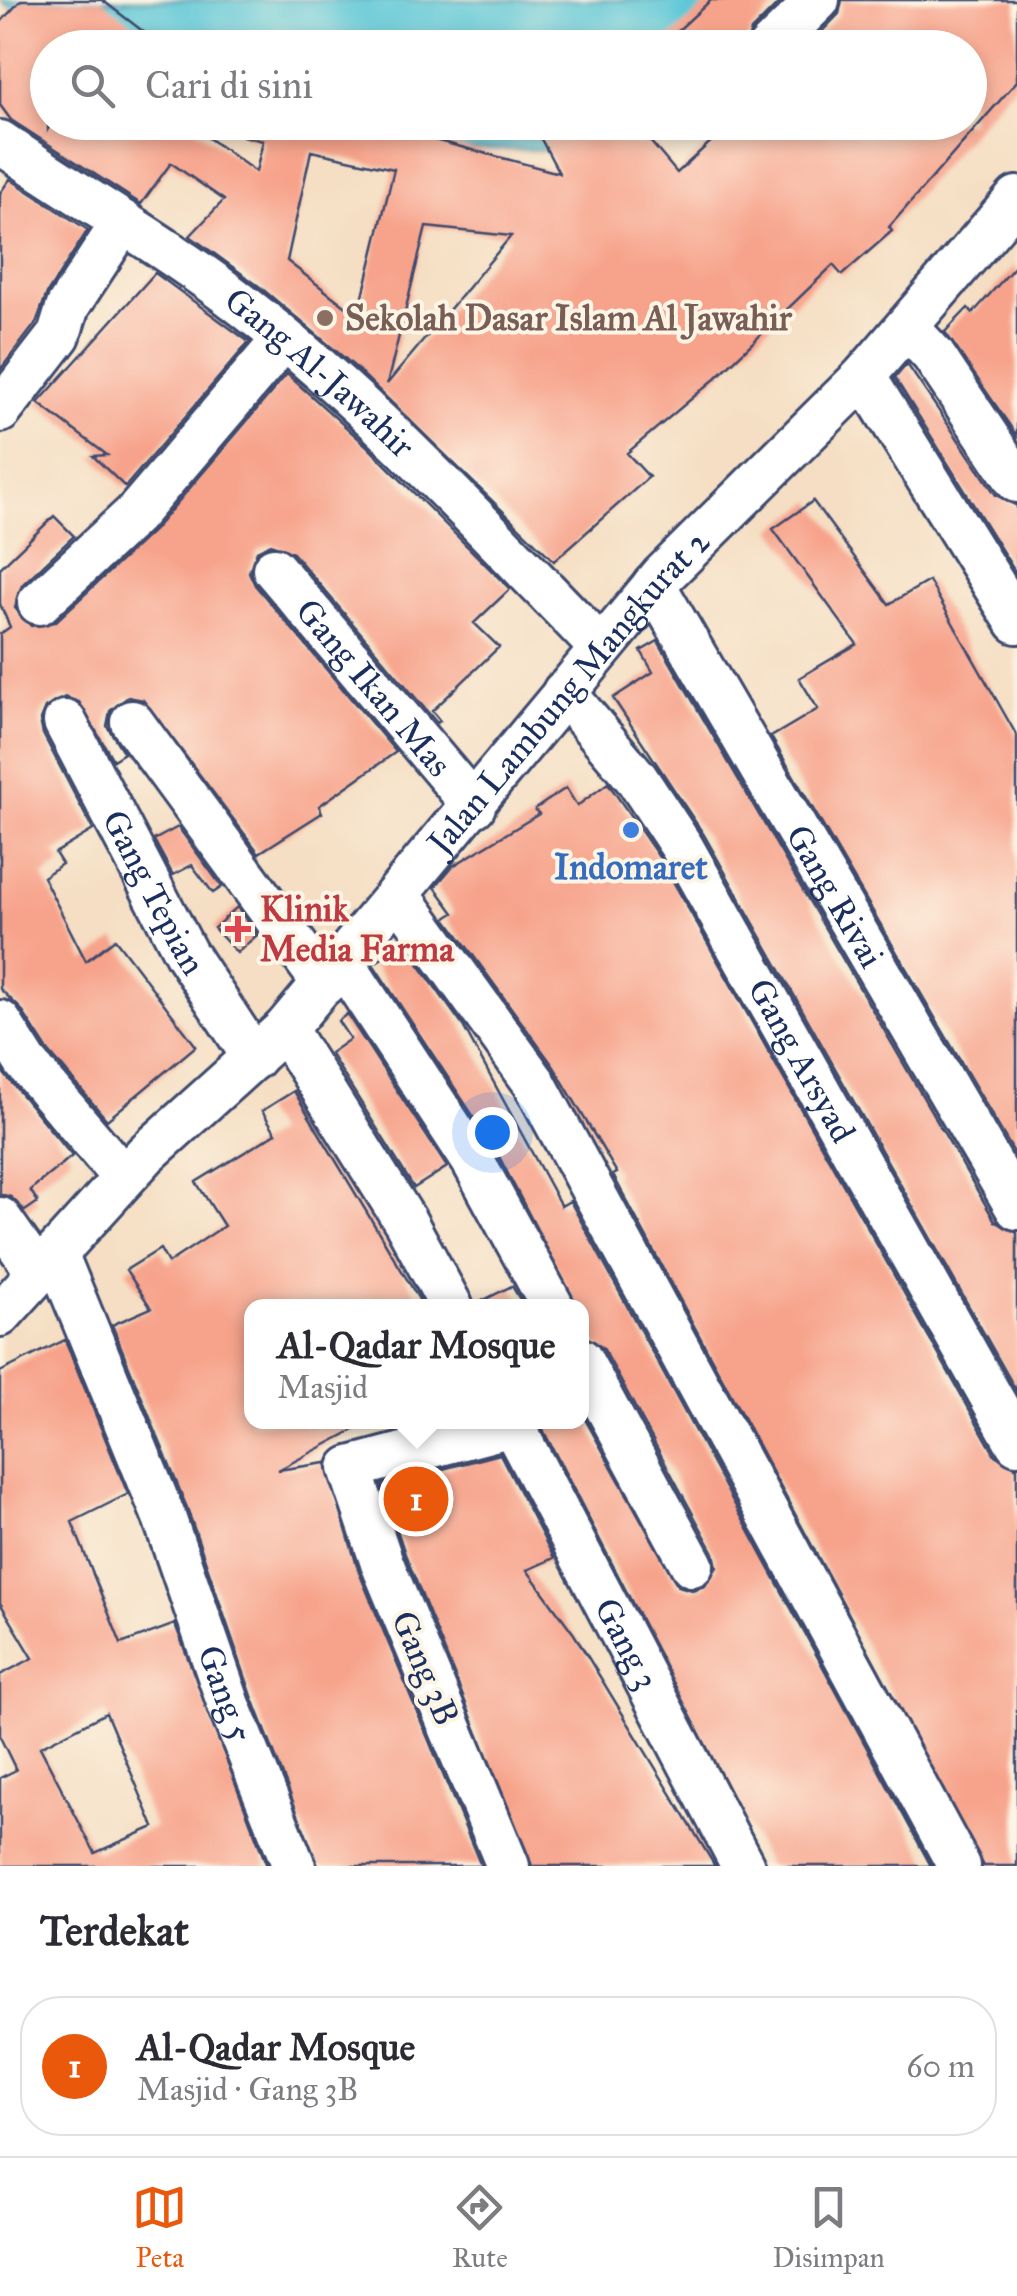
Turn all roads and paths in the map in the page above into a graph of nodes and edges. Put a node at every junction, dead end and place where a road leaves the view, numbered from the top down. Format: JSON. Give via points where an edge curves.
{"nodes":[{"id":1,"x":818,"y":0,"type":"edge"},
{"id":2,"x":787,"y":30,"type":"edge"},
{"id":3,"x":0,"y":142,"type":"edge"},
{"id":4,"x":1017,"y":198,"type":"edge"},
{"id":5,"x":123,"y":222,"type":"junction"},
{"id":6,"x":907,"y":327,"type":"junction"},
{"id":7,"x":284,"y":339,"type":"junction"},
{"id":8,"x":864,"y":376,"type":"junction"},
{"id":9,"x":0,"y":411,"type":"edge"},
{"id":10,"x":1017,"y":481,"type":"edge"},
{"id":11,"x":274,"y":569,"type":"dead end"},
{"id":12,"x":654,"y":585,"type":"junction"},
{"id":13,"x":38,"y":603,"type":"dead end"},
{"id":14,"x":1017,"y":622,"type":"edge"},
{"id":15,"x":600,"y":647,"type":"junction"},
{"id":16,"x":564,"y":692,"type":"junction"},
{"id":17,"x":65,"y":722,"type":"dead end"},
{"id":18,"x":132,"y":722,"type":"dead end"},
{"id":19,"x":474,"y":806,"type":"junction"},
{"id":20,"x":398,"y":895,"type":"junction"},
{"id":21,"x":333,"y":974,"type":"junction"},
{"id":22,"x":0,"y":1022,"type":"edge"},
{"id":23,"x":285,"y":1029,"type":"junction"},
{"id":24,"x":254,"y":1058,"type":"junction"},
{"id":25,"x":123,"y":1178,"type":"junction"},
{"id":26,"x":1017,"y":1208,"type":"edge"},
{"id":27,"x":0,"y":1219,"type":"edge"},
{"id":28,"x":47,"y":1263,"type":"junction"},
{"id":29,"x":447,"y":1299,"type":"edge"},
{"id":30,"x":548,"y":1299,"type":"edge"},
{"id":31,"x":0,"y":1315,"type":"edge"},
{"id":32,"x":589,"y":1375,"type":"edge"},
{"id":33,"x":490,"y":1429,"type":"edge"},
{"id":34,"x":514,"y":1429,"type":"edge"},
{"id":35,"x":1017,"y":1444,"type":"edge"},
{"id":36,"x":692,"y":1564,"type":"dead end"},
{"id":37,"x":294,"y":1866,"type":"edge"},
{"id":38,"x":508,"y":1866,"type":"edge"},
{"id":39,"x":743,"y":1866,"type":"edge"},
{"id":40,"x":959,"y":1866,"type":"edge"}],
"edges":[{"from":1,"to":2,"type":"street"},
{"from":3,"to":5,"type":"street","name":"Gang Al-Jawahir"},
{"from":4,"to":6,"type":"street","name":"Jalan Lambung Mangkurat 2"},
{"from":5,"to":7,"type":"street","name":"Gang Al-Jawahir"},
{"from":5,"to":9,"type":"street","via":[[68,306],[59,334]]},
{"from":6,"to":8,"type":"street","name":"Jalan Lambung Mangkurat 2"},
{"from":6,"to":10,"type":"street"},
{"from":7,"to":13,"type":"street","via":[[135,514]]},
{"from":7,"to":15,"type":"street","name":"Gang Al-Jawahir","via":[[447,490]]},
{"from":8,"to":12,"type":"street","name":"Jalan Lambung Mangkurat 2"},
{"from":8,"to":14,"type":"street"},
{"from":11,"to":19,"type":"street","name":"Gang Ikan Mas"},
{"from":12,"to":15,"type":"street","name":"Jalan Lambung Mangkurat 2"},
{"from":12,"to":26,"type":"street","name":"Gang Rivai"},
{"from":15,"to":16,"type":"street","name":"Jalan Lambung Mangkurat 2"},
{"from":16,"to":19,"type":"street","name":"Jalan Lambung Mangkurat 2"},
{"from":16,"to":35,"type":"street","name":"Gang Arsyad","via":[[637,779],[682,847]]},
{"from":17,"to":24,"type":"street","name":"Gang Tepian","via":[[186,954]]},
{"from":18,"to":21,"type":"street"},
{"from":19,"to":20,"type":"street","name":"Jalan Lambung Mangkurat 2"},
{"from":20,"to":21,"type":"street","name":"Jalan Lambung Mangkurat 2"},
{"from":20,"to":40,"type":"street","via":[[534,1082]]},
{"from":21,"to":23,"type":"street","name":"Jalan Lambung Mangkurat 2"},
{"from":21,"to":30,"type":"street","via":[[473,1161]]},
{"from":22,"to":25,"type":"street"},
{"from":23,"to":24,"type":"street","name":"Jalan Lambung Mangkurat 2"},
{"from":23,"to":29,"type":"street"},
{"from":24,"to":25,"type":"street","name":"Jalan Lambung Mangkurat 2"},
{"from":25,"to":28,"type":"street","name":"Jalan Lambung Mangkurat 2"},
{"from":27,"to":28,"type":"street","name":"Gang 5"},
{"from":28,"to":31,"type":"street","name":"Jalan Lambung Mangkurat 2"},
{"from":28,"to":37,"type":"street","name":"Gang 5","via":[[164,1517]]},
{"from":32,"to":36,"type":"street"},
{"from":33,"to":38,"type":"street","name":"Gang 3B","via":[[350,1468],[382,1564]]},
{"from":34,"to":39,"type":"street","name":"Gang 3"}]}
